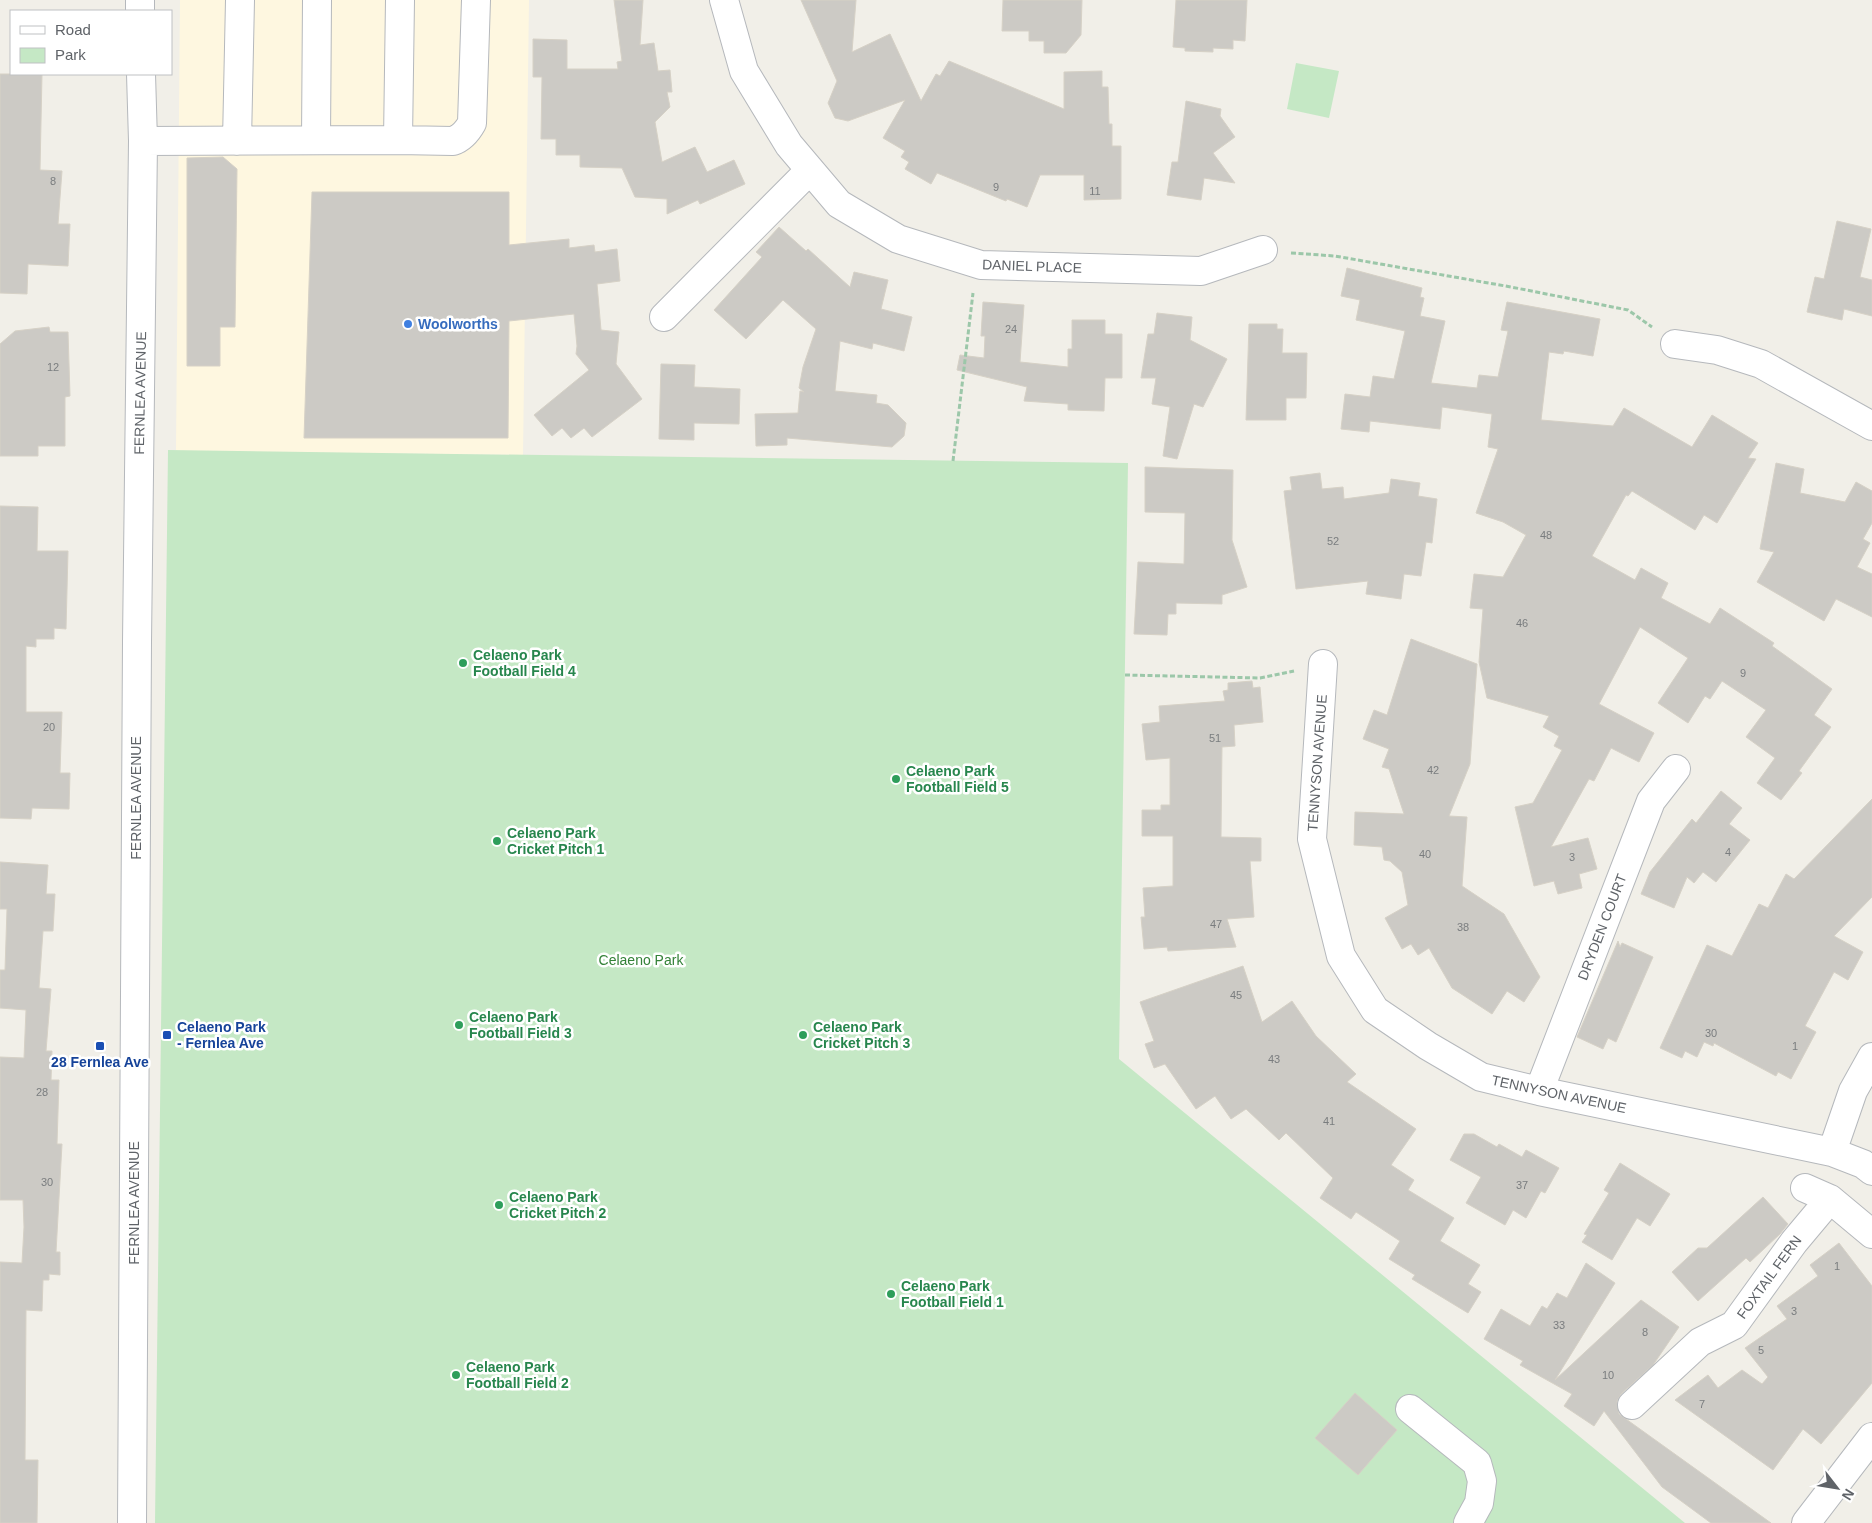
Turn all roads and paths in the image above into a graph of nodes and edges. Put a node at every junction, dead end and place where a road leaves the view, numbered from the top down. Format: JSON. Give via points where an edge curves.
{"nodes":[{"id":1,"x":240,"y":0,"type":"edge"},
{"id":2,"x":317,"y":0,"type":"edge"},
{"id":3,"x":400,"y":0,"type":"edge"},
{"id":4,"x":476,"y":0,"type":"edge"},
{"id":5,"x":724,"y":0,"type":"edge"},
{"id":6,"x":141,"y":75,"type":"edge"},
{"id":7,"x":237,"y":140,"type":"junction"},
{"id":8,"x":316,"y":140,"type":"junction"},
{"id":9,"x":398,"y":140,"type":"junction"},
{"id":10,"x":143,"y":141,"type":"junction"},
{"id":11,"x":810,"y":170,"type":"junction"},
{"id":12,"x":1263,"y":250,"type":"joint"},
{"id":13,"x":976,"y":265,"type":"junction"},
{"id":14,"x":664,"y":317,"type":"dead end"},
{"id":15,"x":1675,"y":344,"type":"joint"},
{"id":16,"x":1872,"y":426,"type":"edge"},
{"id":17,"x":952,"y":461,"type":"dead end"},
{"id":18,"x":1323,"y":664,"type":"joint"},
{"id":19,"x":1125,"y":676,"type":"dead end"},
{"id":20,"x":1676,"y":769,"type":"dead end"},
{"id":21,"x":1872,"y":1057,"type":"edge"},
{"id":22,"x":1539,"y":1091,"type":"junction"},
{"id":23,"x":1832,"y":1152,"type":"junction"},
{"id":24,"x":1872,"y":1171,"type":"edge"},
{"id":25,"x":1805,"y":1188,"type":"dead end"},
{"id":26,"x":1830,"y":1199,"type":"junction"},
{"id":27,"x":1872,"y":1234,"type":"edge"},
{"id":28,"x":1632,"y":1405,"type":"dead end"},
{"id":29,"x":1410,"y":1409,"type":"dead end"},
{"id":30,"x":1872,"y":1437,"type":"edge"},
{"id":31,"x":132,"y":1523,"type":"edge"},
{"id":32,"x":1468,"y":1523,"type":"edge"},
{"id":33,"x":1806,"y":1523,"type":"edge"}],
"edges":[{"from":1,"to":7,"type":"street"},
{"from":2,"to":8,"type":"street"},
{"from":3,"to":9,"type":"street"},
{"from":4,"to":9,"type":"street","via":[[472,124],[466,133],[453,141]]},
{"from":5,"to":11,"type":"street","name":"DANIEL PLACE","via":[[744,71],[789,146]]},
{"from":6,"to":10,"type":"street","name":"FERNLEA AVENUE"},
{"from":7,"to":8,"type":"street"},
{"from":7,"to":10,"type":"street"},
{"from":8,"to":9,"type":"street"},
{"from":10,"to":31,"type":"street","name":"FERNLEA AVENUE"},
{"from":11,"to":13,"type":"street","name":"DANIEL PLACE","via":[[839,204],[898,239]]},
{"from":11,"to":14,"type":"street"},
{"from":12,"to":13,"type":"street","name":"DANIEL PLACE","via":[[1201,271]]},
{"from":12,"to":15,"type":"path","via":[[1335,256],[1628,310]]},
{"from":13,"to":17,"type":"path"},
{"from":15,"to":16,"type":"street","via":[[1716,350],[1760,364]]},
{"from":18,"to":19,"type":"path","via":[[1260,678]]},
{"from":18,"to":22,"type":"street","name":"TENNYSON AVENUE","via":[[1312,839],[1341,956],[1375,1010],[1481,1077]]},
{"from":20,"to":22,"type":"street","name":"DRYDEN COURT","via":[[1651,801]]},
{"from":21,"to":23,"type":"street","via":[[1853,1090]]},
{"from":22,"to":23,"type":"street","name":"TENNYSON AVENUE"},
{"from":23,"to":24,"type":"street","name":"TENNYSON AVENUE"},
{"from":25,"to":26,"type":"street"},
{"from":26,"to":27,"type":"street"},
{"from":26,"to":28,"type":"street","name":"FOXTAIL FERN","via":[[1734,1324],[1700,1342]]},
{"from":29,"to":32,"type":"street","via":[[1477,1463],[1482,1481],[1479,1502]]},
{"from":30,"to":33,"type":"street"}]}
